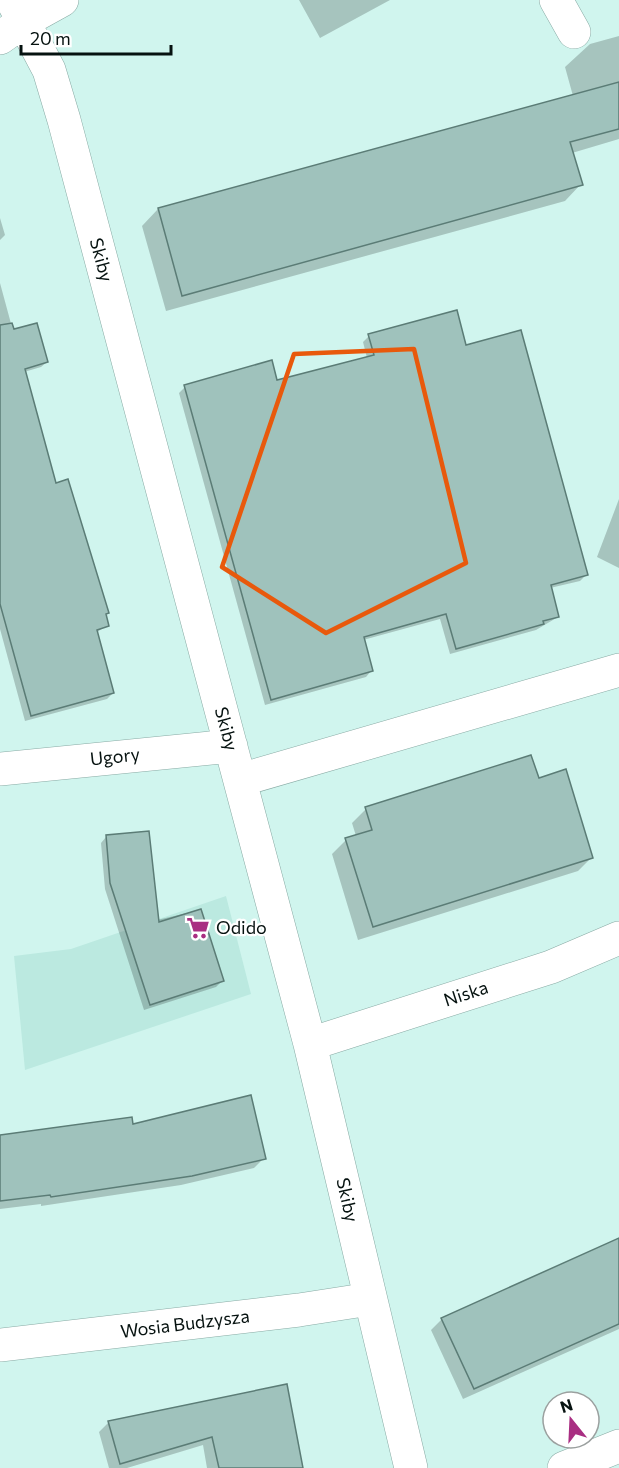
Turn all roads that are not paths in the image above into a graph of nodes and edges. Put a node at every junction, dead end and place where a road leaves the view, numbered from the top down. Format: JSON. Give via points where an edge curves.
{"nodes":[{"id":1,"x":62,"y":0,"type":"edge"},
{"id":2,"x":556,"y":0,"type":"edge"},
{"id":3,"x":12,"y":20,"type":"edge"},
{"id":4,"x":574,"y":33,"type":"dead end"},
{"id":5,"x":619,"y":670,"type":"edge"},
{"id":6,"x":231,"y":746,"type":"junction"},
{"id":7,"x":0,"y":769,"type":"edge"},
{"id":8,"x":240,"y":780,"type":"junction"},
{"id":9,"x":619,"y":938,"type":"edge"},
{"id":10,"x":310,"y":1044,"type":"junction"},
{"id":11,"x":370,"y":1299,"type":"junction"},
{"id":12,"x":0,"y":1345,"type":"edge"},
{"id":13,"x":619,"y":1446,"type":"edge"},
{"id":14,"x":411,"y":1468,"type":"edge"},
{"id":15,"x":564,"y":1468,"type":"edge"}],
"edges":[{"from":1,"to":3,"type":"street"},
{"from":2,"to":4,"type":"street"},
{"from":3,"to":6,"type":"street","name":"Skiby","via":[[49,70]]},
{"from":5,"to":8,"type":"street"},
{"from":6,"to":7,"type":"street","name":"Ugory"},
{"from":6,"to":8,"type":"street","name":"Skiby"},
{"from":8,"to":10,"type":"street","name":"Skiby"},
{"from":9,"to":10,"type":"street","name":"Niska","via":[[551,967]]},
{"from":10,"to":11,"type":"street","name":"Skiby"},
{"from":11,"to":12,"type":"street","name":"Wosia Budzysza"},
{"from":11,"to":14,"type":"street","name":"Skiby"},
{"from":13,"to":15,"type":"street"}]}
